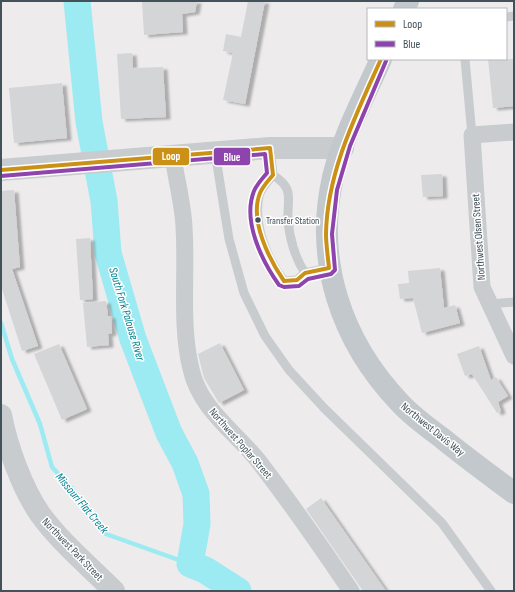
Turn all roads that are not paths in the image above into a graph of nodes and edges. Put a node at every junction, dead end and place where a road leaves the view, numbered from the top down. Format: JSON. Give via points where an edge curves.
{"nodes":[{"id":1,"x":381,"y":60,"type":"edge"},
{"id":2,"x":465,"y":60,"type":"edge"},
{"id":3,"x":514,"y":132,"type":"edge"},
{"id":4,"x":472,"y":135,"type":"junction"},
{"id":5,"x":270,"y":148,"type":"junction"},
{"id":6,"x":343,"y":148,"type":"junction"},
{"id":7,"x":215,"y":152,"type":"junction"},
{"id":8,"x":172,"y":156,"type":"junction"},
{"id":9,"x":1,"y":170,"type":"edge"},
{"id":10,"x":274,"y":176,"type":"junction"},
{"id":11,"x":329,"y":268,"type":"junction"},
{"id":12,"x":304,"y":273,"type":"junction"},
{"id":13,"x":514,"y":302,"type":"edge"},
{"id":14,"x":490,"y":304,"type":"junction"},
{"id":15,"x":514,"y":356,"type":"edge"},
{"id":16,"x":1,"y":415,"type":"edge"},
{"id":17,"x":514,"y":493,"type":"edge"},
{"id":18,"x":114,"y":591,"type":"edge"},
{"id":19,"x":351,"y":591,"type":"edge"},
{"id":20,"x":491,"y":591,"type":"edge"}],
"edges":[{"from":1,"to":6,"type":"main road","name":"Northwest Davis Way"},
{"from":2,"to":4,"type":"lane"},
{"from":3,"to":4,"type":"street"},
{"from":4,"to":14,"type":"street","name":"Northwest Olsen Street","via":[[482,287]]},
{"from":5,"to":6,"type":"street"},
{"from":5,"to":7,"type":"street"},
{"from":5,"to":10,"type":"lane"},
{"from":6,"to":11,"type":"main road","name":"Northwest Davis Way","via":[[328,204],[326,234]]},
{"from":7,"to":8,"type":"street"},
{"from":7,"to":20,"type":"lane","via":[[229,238],[244,293],[265,336],[289,370],[324,408],[442,523]]},
{"from":8,"to":9,"type":"street"},
{"from":8,"to":19,"type":"street","name":"Northwest Poplar Street","via":[[184,226],[187,336],[191,370],[196,384],[202,398],[258,461],[308,527]]},
{"from":10,"to":12,"type":"lane","via":[[284,182],[290,201],[288,219],[293,247]]},
{"from":10,"to":12,"type":"lane","via":[[264,185],[259,195],[258,212],[265,250],[284,281],[297,280]]},
{"from":11,"to":12,"type":"lane"},
{"from":11,"to":17,"type":"main road","name":"Northwest Davis Way","via":[[352,335],[366,360],[400,404]]},
{"from":13,"to":14,"type":"lane"},
{"from":14,"to":15,"type":"street","name":"Northwest Olsen Street"},
{"from":16,"to":18,"type":"street","name":"Northwest Park Street","via":[[21,479],[37,508],[58,535]]}]}
